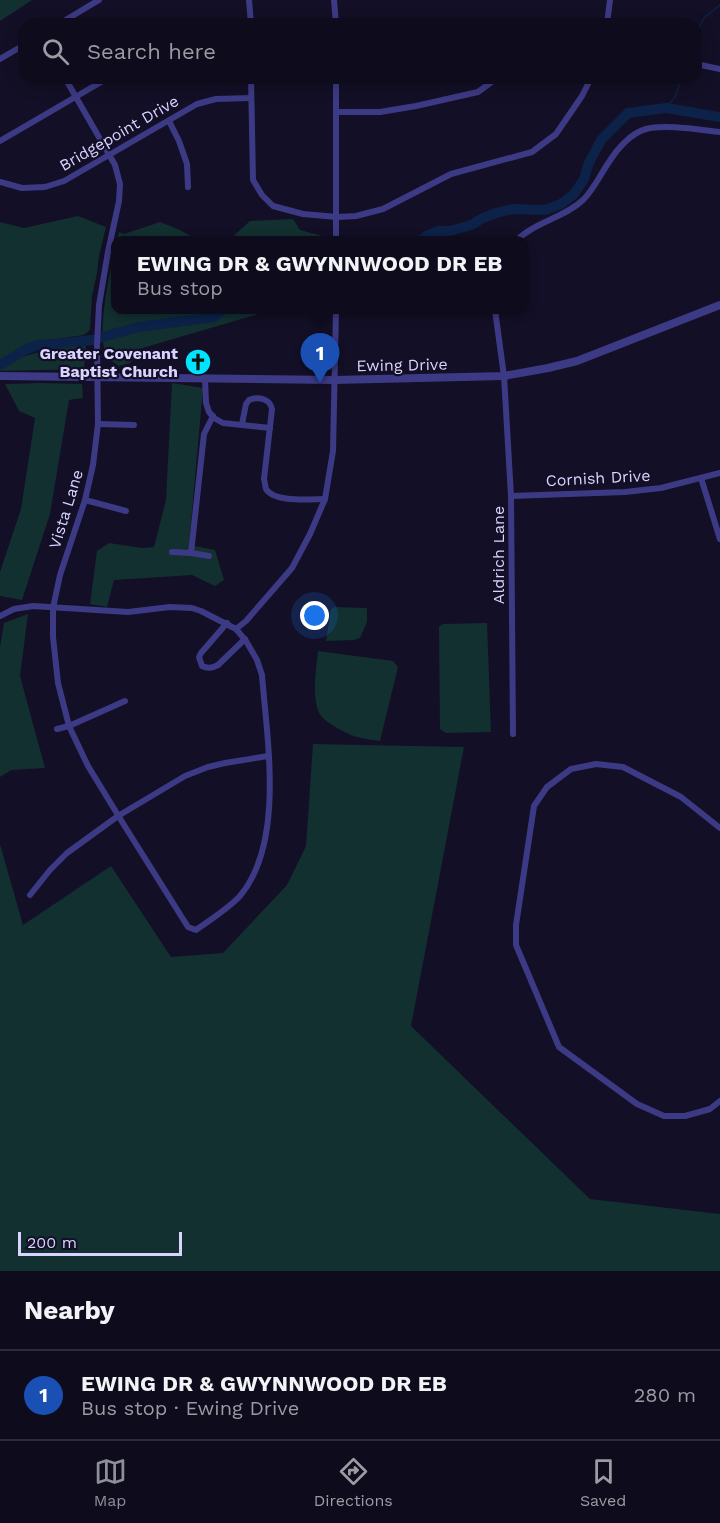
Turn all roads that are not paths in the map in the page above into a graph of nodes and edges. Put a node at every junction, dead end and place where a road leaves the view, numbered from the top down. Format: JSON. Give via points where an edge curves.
{"nodes":[{"id":1,"x":99,"y":0,"type":"edge"},
{"id":2,"x":249,"y":0,"type":"edge"},
{"id":3,"x":334,"y":0,"type":"edge"},
{"id":4,"x":610,"y":0,"type":"edge"},
{"id":5,"x":69,"y":18,"type":"edge"},
{"id":6,"x":250,"y":18,"type":"edge"},
{"id":7,"x":336,"y":18,"type":"edge"},
{"id":8,"x":608,"y":18,"type":"edge"},
{"id":9,"x":18,"y":48,"type":"edge"},
{"id":10,"x":0,"y":59,"type":"edge"},
{"id":11,"x":702,"y":65,"type":"edge"},
{"id":12,"x":720,"y":69,"type":"edge"},
{"id":13,"x":69,"y":84,"type":"edge"},
{"id":14,"x":99,"y":84,"type":"edge"},
{"id":15,"x":251,"y":84,"type":"edge"},
{"id":16,"x":336,"y":84,"type":"edge"},
{"id":17,"x":489,"y":84,"type":"edge"},
{"id":18,"x":588,"y":84,"type":"edge"},
{"id":19,"x":77,"y":98,"type":"junction"},
{"id":20,"x":251,"y":98,"type":"junction"},
{"id":21,"x":336,"y":112,"type":"junction"},
{"id":22,"x":169,"y":121,"type":"junction"},
{"id":23,"x":720,"y":132,"type":"edge"},
{"id":24,"x":0,"y":141,"type":"edge"},
{"id":25,"x":110,"y":156,"type":"junction"},
{"id":26,"x":0,"y":182,"type":"edge"},
{"id":27,"x":188,"y":187,"type":"dead end"},
{"id":28,"x":336,"y":217,"type":"junction"},
{"id":29,"x":111,"y":236,"type":"edge"},
{"id":30,"x":336,"y":236,"type":"edge"},
{"id":31,"x":521,"y":236,"type":"edge"},
{"id":32,"x":111,"y":238,"type":"edge"},
{"id":33,"x":720,"y":305,"type":"edge"},
{"id":34,"x":336,"y":314,"type":"edge"},
{"id":35,"x":496,"y":314,"type":"edge"},
{"id":36,"x":0,"y":376,"type":"edge"},
{"id":37,"x":97,"y":376,"type":"junction"},
{"id":38,"x":504,"y":376,"type":"junction"},
{"id":39,"x":205,"y":378,"type":"junction"},
{"id":40,"x":335,"y":380,"type":"junction"},
{"id":41,"x":213,"y":416,"type":"junction"},
{"id":42,"x":98,"y":424,"type":"junction"},
{"id":43,"x":242,"y":424,"type":"junction"},
{"id":44,"x":134,"y":426,"type":"dead end"},
{"id":45,"x":270,"y":428,"type":"junction"},
{"id":46,"x":720,"y":473,"type":"edge"},
{"id":47,"x":701,"y":478,"type":"junction"},
{"id":48,"x":511,"y":496,"type":"junction"},
{"id":49,"x":325,"y":499,"type":"junction"},
{"id":50,"x":85,"y":500,"type":"junction"},
{"id":51,"x":126,"y":511,"type":"dead end"},
{"id":52,"x":720,"y":539,"type":"edge"},
{"id":53,"x":172,"y":552,"type":"dead end"},
{"id":54,"x":190,"y":554,"type":"junction"},
{"id":55,"x":209,"y":556,"type":"dead end"},
{"id":56,"x":53,"y":608,"type":"junction"},
{"id":57,"x":0,"y":616,"type":"edge"},
{"id":58,"x":227,"y":623,"type":"junction"},
{"id":59,"x":236,"y":629,"type":"junction"},
{"id":60,"x":245,"y":639,"type":"junction"},
{"id":61,"x":125,"y":701,"type":"dead end"},
{"id":62,"x":69,"y":726,"type":"junction"},
{"id":63,"x":57,"y":729,"type":"dead end"},
{"id":64,"x":513,"y":734,"type":"dead end"},
{"id":65,"x":268,"y":756,"type":"junction"},
{"id":66,"x":118,"y":816,"type":"junction"},
{"id":67,"x":720,"y":828,"type":"edge"},
{"id":68,"x":30,"y":895,"type":"dead end"},
{"id":69,"x":720,"y":1101,"type":"edge"}],
"edges":[{"from":1,"to":5,"type":"street"},
{"from":2,"to":6,"type":"street"},
{"from":3,"to":7,"type":"street"},
{"from":4,"to":8,"type":"street"},
{"from":9,"to":10,"type":"street"},
{"from":11,"to":12,"type":"street"},
{"from":13,"to":19,"type":"street","name":"Vista Lane"},
{"from":14,"to":19,"type":"street"},
{"from":15,"to":20,"type":"street"},
{"from":16,"to":21,"type":"street"},
{"from":17,"to":21,"type":"street","via":[[478,92],[416,106]]},
{"from":18,"to":28,"type":"street","via":[[556,134],[532,152],[451,174],[383,209]]},
{"from":19,"to":24,"type":"street"},
{"from":19,"to":25,"type":"street","name":"Vista Lane"},
{"from":20,"to":22,"type":"street","name":"Bridgepoint Drive","via":[[216,99]]},
{"from":20,"to":28,"type":"street","via":[[253,180],[262,195],[273,206]]},
{"from":21,"to":28,"type":"street"},
{"from":22,"to":25,"type":"street","name":"Bridgepoint Drive"},
{"from":22,"to":27,"type":"street","via":[[187,164]]},
{"from":23,"to":31,"type":"street","via":[[646,129],[620,146],[582,201]]},
{"from":25,"to":26,"type":"street","name":"Bridgepoint Drive","via":[[45,187],[22,188]]},
{"from":25,"to":29,"type":"street","name":"Vista Lane","via":[[120,184]]},
{"from":28,"to":30,"type":"street"},
{"from":32,"to":37,"type":"street","name":"Vista Lane","via":[[99,305]]},
{"from":33,"to":38,"type":"street","name":"Ewing Drive","via":[[577,361]]},
{"from":34,"to":40,"type":"street"},
{"from":35,"to":38,"type":"street","name":"Aldrich Lane"},
{"from":36,"to":37,"type":"street","name":"Ewing Drive"},
{"from":37,"to":39,"type":"street","name":"Ewing Drive"},
{"from":37,"to":42,"type":"street","name":"Vista Lane"},
{"from":38,"to":40,"type":"street","name":"Ewing Drive"},
{"from":38,"to":48,"type":"street","name":"Aldrich Lane"},
{"from":39,"to":40,"type":"street","name":"Ewing Drive"},
{"from":39,"to":41,"type":"street","via":[[206,403]]},
{"from":40,"to":49,"type":"street","via":[[333,451]]},
{"from":41,"to":43,"type":"street","via":[[223,423]]},
{"from":41,"to":54,"type":"street","via":[[204,434]]},
{"from":42,"to":44,"type":"street"},
{"from":42,"to":50,"type":"street","name":"Vista Lane"},
{"from":43,"to":45,"type":"street"},
{"from":43,"to":45,"type":"street","via":[[246,404],[258,398],[271,404]]},
{"from":45,"to":49,"type":"street","via":[[266,489],[285,499]]},
{"from":46,"to":47,"type":"street","name":"Cornish Drive"},
{"from":47,"to":48,"type":"street","name":"Cornish Drive","via":[[625,492]]},
{"from":47,"to":52,"type":"street"},
{"from":48,"to":64,"type":"street","name":"Aldrich Lane"},
{"from":49,"to":59,"type":"street","via":[[292,568]]},
{"from":50,"to":51,"type":"street"},
{"from":50,"to":56,"type":"street","name":"Vista Lane"},
{"from":53,"to":54,"type":"street"},
{"from":54,"to":55,"type":"street"},
{"from":56,"to":57,"type":"street","via":[[22,606]]},
{"from":56,"to":58,"type":"street","via":[[128,612],[192,608]]},
{"from":56,"to":62,"type":"street","name":"Vista Lane","via":[[58,683]]},
{"from":58,"to":59,"type":"street"},
{"from":58,"to":60,"type":"street","via":[[201,653],[202,666],[218,665]]},
{"from":59,"to":60,"type":"street"},
{"from":60,"to":65,"type":"street","via":[[262,675]]},
{"from":61,"to":62,"type":"street"},
{"from":62,"to":63,"type":"street"},
{"from":62,"to":66,"type":"street","name":"Vista Lane"},
{"from":65,"to":66,"type":"street","via":[[208,767],[185,776]]},
{"from":65,"to":66,"type":"street","name":"Vista Lane","via":[[268,826],[250,881],[239,897],[196,930],[188,927]]},
{"from":66,"to":68,"type":"street","via":[[67,853]]},
{"from":67,"to":69,"type":"street","via":[[681,797],[623,767],[596,764],[571,769],[547,787],[534,806],[516,925],[516,945],[558,1047],[637,1104],[664,1116],[685,1116]]}]}
